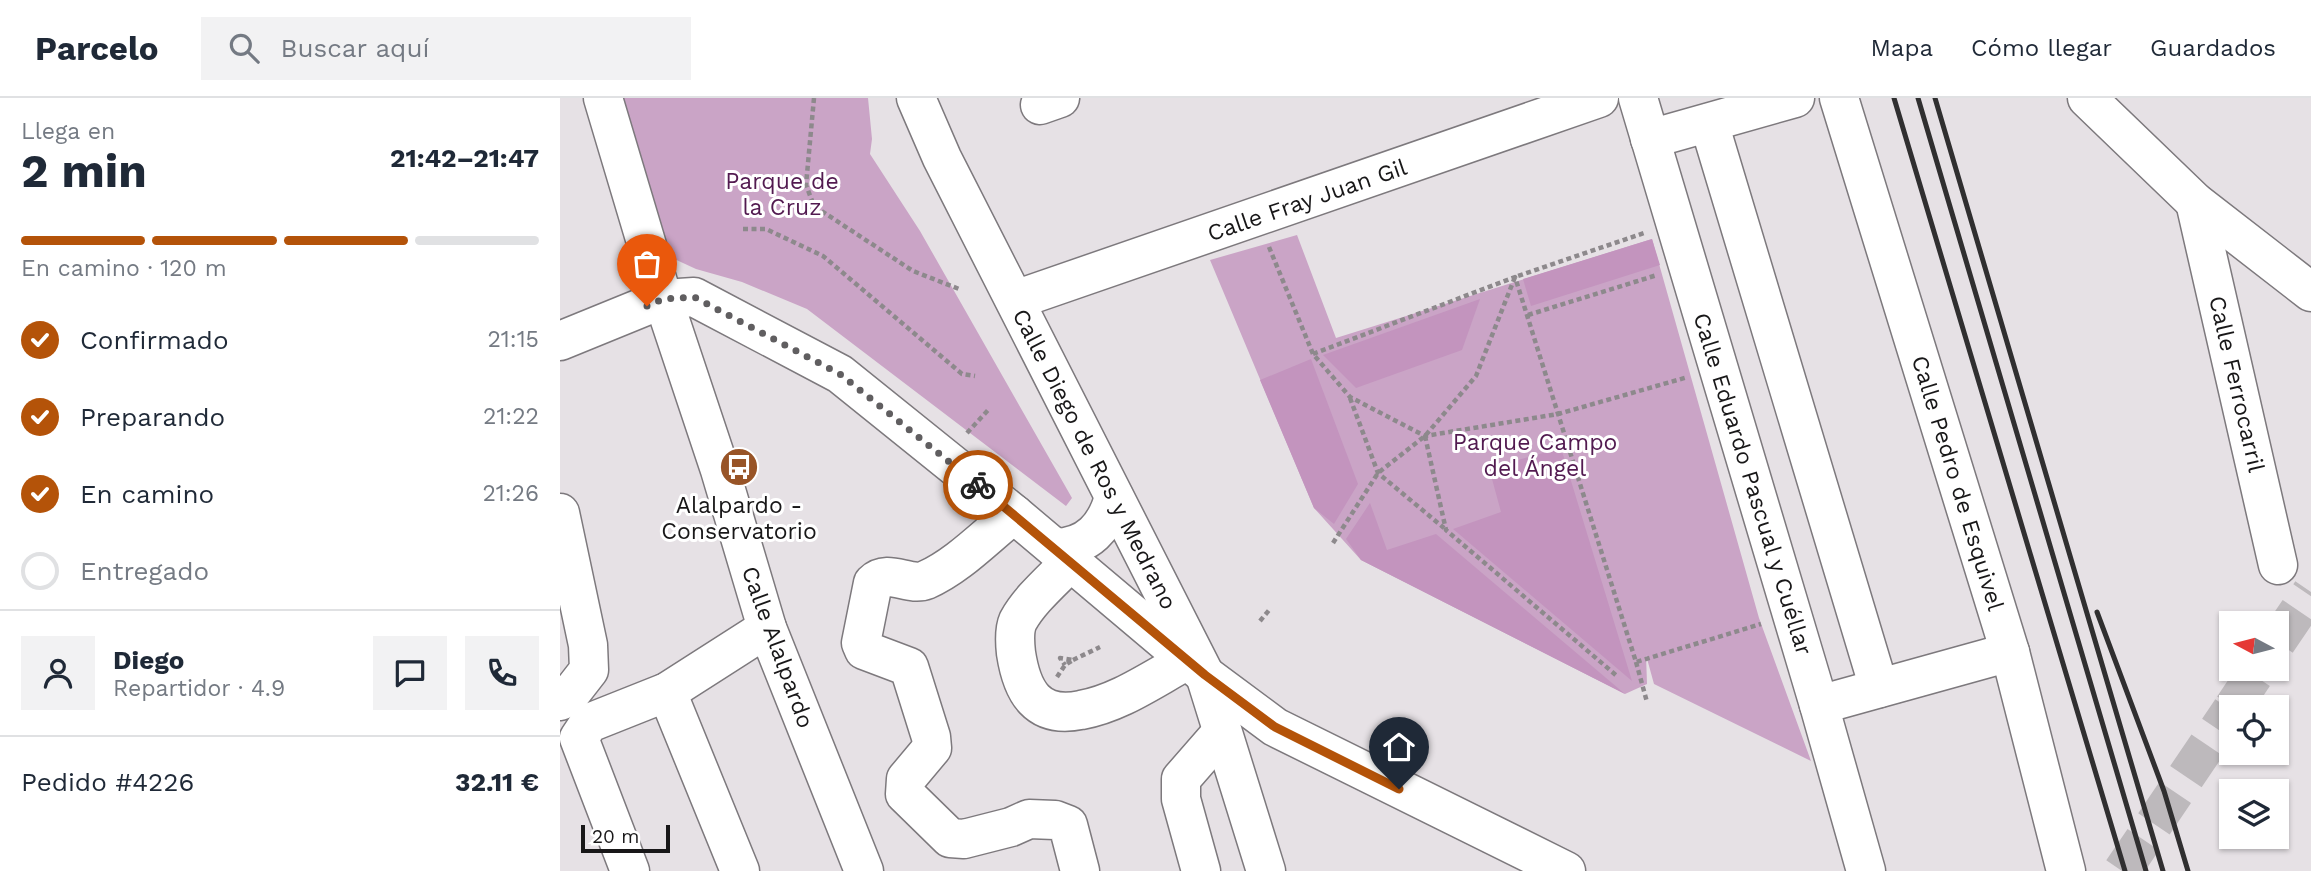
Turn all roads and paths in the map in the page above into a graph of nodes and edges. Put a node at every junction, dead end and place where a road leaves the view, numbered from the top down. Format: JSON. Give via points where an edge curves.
{"nodes":[{"id":1,"x":603,"y":98,"type":"edge"},
{"id":2,"x":814,"y":98,"type":"edge"},
{"id":3,"x":916,"y":98,"type":"edge"},
{"id":4,"x":1599,"y":98,"type":"edge"},
{"id":5,"x":1638,"y":98,"type":"edge"},
{"id":6,"x":1795,"y":98,"type":"edge"},
{"id":7,"x":1839,"y":98,"type":"edge"},
{"id":8,"x":2087,"y":98,"type":"edge"},
{"id":9,"x":1709,"y":123,"type":"junction"},
{"id":10,"x":1650,"y":139,"type":"junction"},
{"id":11,"x":2195,"y":202,"type":"junction"},
{"id":12,"x":1257,"y":217,"type":"junction"},
{"id":13,"x":1675,"y":222,"type":"junction"},
{"id":14,"x":743,"y":229,"type":"dead end"},
{"id":15,"x":1688,"y":265,"type":"junction"},
{"id":16,"x":1515,"y":276,"type":"junction"},
{"id":17,"x":959,"y":289,"type":"dead end"},
{"id":18,"x":2311,"y":292,"type":"edge"},
{"id":19,"x":663,"y":299,"type":"junction"},
{"id":20,"x":1015,"y":300,"type":"junction"},
{"id":21,"x":1528,"y":316,"type":"junction"},
{"id":22,"x":560,"y":341,"type":"edge"},
{"id":23,"x":1313,"y":354,"type":"junction"},
{"id":24,"x":1718,"y":368,"type":"junction"},
{"id":25,"x":975,"y":376,"type":"dead end"},
{"id":26,"x":1350,"y":397,"type":"junction"},
{"id":27,"x":1558,"y":414,"type":"junction"},
{"id":28,"x":1425,"y":436,"type":"junction"},
{"id":29,"x":1378,"y":473,"type":"junction"},
{"id":30,"x":1114,"y":497,"type":"junction"},
{"id":31,"x":560,"y":513,"type":"edge"},
{"id":32,"x":1014,"y":514,"type":"junction"},
{"id":33,"x":1446,"y":530,"type":"junction"},
{"id":34,"x":1333,"y":542,"type":"dead end"},
{"id":35,"x":1063,"y":554,"type":"junction"},
{"id":36,"x":2278,"y":565,"type":"dead end"},
{"id":37,"x":1270,"y":609,"type":"dead end"},
{"id":38,"x":1792,"y":614,"type":"junction"},
{"id":39,"x":1260,"y":621,"type":"dead end"},
{"id":40,"x":767,"y":628,"type":"junction"},
{"id":41,"x":1100,"y":648,"type":"dead end"},
{"id":42,"x":2010,"y":652,"type":"junction"},
{"id":43,"x":1073,"y":660,"type":"dead end"},
{"id":44,"x":1636,"y":662,"type":"junction"},
{"id":45,"x":1196,"y":668,"type":"junction"},
{"id":46,"x":1617,"y":676,"type":"dead end"},
{"id":47,"x":1879,"y":688,"type":"junction"},
{"id":48,"x":667,"y":692,"type":"junction"},
{"id":49,"x":560,"y":701,"type":"edge"},
{"id":50,"x":1647,"y":702,"type":"dead end"},
{"id":51,"x":1819,"y":705,"type":"junction"},
{"id":52,"x":1222,"y":732,"type":"junction"},
{"id":53,"x":1861,"y":868,"type":"edge"},
{"id":54,"x":630,"y":871,"type":"edge"},
{"id":55,"x":740,"y":871,"type":"edge"},
{"id":56,"x":864,"y":871,"type":"edge"},
{"id":57,"x":1080,"y":871,"type":"edge"},
{"id":58,"x":1201,"y":871,"type":"edge"},
{"id":59,"x":1266,"y":871,"type":"edge"},
{"id":60,"x":1566,"y":871,"type":"edge"},
{"id":61,"x":2066,"y":871,"type":"edge"}],
"edges":[{"from":1,"to":19,"type":"street","name":"Calle Alalpardo"},
{"from":2,"to":17,"type":"path","via":[[806,185],[814,206],[913,271]]},
{"from":3,"to":20,"type":"street","name":"Calle Diego de Ros y Medrano"},
{"from":4,"to":12,"type":"street","name":"Calle Fray Juan Gil"},
{"from":5,"to":10,"type":"street","name":"Calle Eduardo Pascual y Cuéllar"},
{"from":6,"to":9,"type":"street"},
{"from":7,"to":42,"type":"street","name":"Calle Pedro de Esquivel"},
{"from":8,"to":11,"type":"street"},
{"from":9,"to":10,"type":"street"},
{"from":9,"to":47,"type":"street"},
{"from":10,"to":13,"type":"street","name":"Calle Eduardo Pascual y Cuéllar"},
{"from":11,"to":18,"type":"street"},
{"from":11,"to":36,"type":"street","name":"Calle Ferrocarril"},
{"from":12,"to":20,"type":"street","name":"Calle Fray Juan Gil"},
{"from":12,"to":23,"type":"path"},
{"from":13,"to":15,"type":"street","name":"Calle Eduardo Pascual y Cuéllar"},
{"from":13,"to":16,"type":"path"},
{"from":14,"to":25,"type":"path","via":[[766,229],[823,256],[962,374]]},
{"from":15,"to":21,"type":"path"},
{"from":15,"to":24,"type":"street","name":"Calle Eduardo Pascual y Cuéllar"},
{"from":16,"to":21,"type":"path"},
{"from":16,"to":23,"type":"path"},
{"from":16,"to":28,"type":"path","via":[[1476,376]]},
{"from":19,"to":22,"type":"street"},
{"from":19,"to":32,"type":"street","via":[[694,297],[840,374]]},
{"from":19,"to":40,"type":"street","name":"Calle Alalpardo"},
{"from":20,"to":30,"type":"street","name":"Calle Diego de Ros y Medrano"},
{"from":21,"to":27,"type":"path"},
{"from":23,"to":26,"type":"path"},
{"from":24,"to":27,"type":"path"},
{"from":24,"to":38,"type":"street","name":"Calle Eduardo Pascual y Cuéllar"},
{"from":26,"to":28,"type":"path"},
{"from":26,"to":29,"type":"path"},
{"from":27,"to":28,"type":"path"},
{"from":27,"to":44,"type":"path"},
{"from":28,"to":29,"type":"path"},
{"from":28,"to":33,"type":"path"},
{"from":29,"to":33,"type":"path"},
{"from":29,"to":34,"type":"path"},
{"from":30,"to":35,"type":"street","via":[[1108,518]]},
{"from":30,"to":45,"type":"street","name":"Calle Diego de Ros y Medrano"},
{"from":31,"to":49,"type":"street","via":[[588,645],[589,670]]},
{"from":32,"to":35,"type":"street"},
{"from":32,"to":57,"type":"street","via":[[930,578],[921,582],[878,578],[873,583],[861,643],[864,650],[909,667],[931,737],[932,748],[906,779],[905,794],[950,838],[964,839],[1029,819],[1068,825]]},
{"from":33,"to":46,"type":"path"},
{"from":35,"to":45,"type":"street"},
{"from":35,"to":45,"type":"street","via":[[1016,624],[1020,675],[1038,705],[1055,712],[1080,711]]},
{"from":37,"to":39,"type":"path"},
{"from":38,"to":44,"type":"path"},
{"from":38,"to":51,"type":"street","name":"Calle Eduardo Pascual y Cuéllar"},
{"from":40,"to":48,"type":"street"},
{"from":40,"to":56,"type":"street","name":"Calle Alalpardo"},
{"from":41,"to":43,"type":"path"},
{"from":42,"to":47,"type":"street"},
{"from":42,"to":61,"type":"street","name":"Calle Pedro de Esquivel"},
{"from":44,"to":50,"type":"path"},
{"from":45,"to":52,"type":"street"},
{"from":45,"to":60,"type":"street","name":"Calle Diego de Ros y Medrano","via":[[1275,727]]},
{"from":47,"to":51,"type":"street"},
{"from":48,"to":54,"type":"street","via":[[589,723],[579,738]]},
{"from":48,"to":55,"type":"street"},
{"from":51,"to":53,"type":"street","name":"Calle Eduardo Pascual y Cuéllar"},
{"from":52,"to":58,"type":"street","via":[[1181,779],[1181,799]]},
{"from":52,"to":59,"type":"street"}]}
